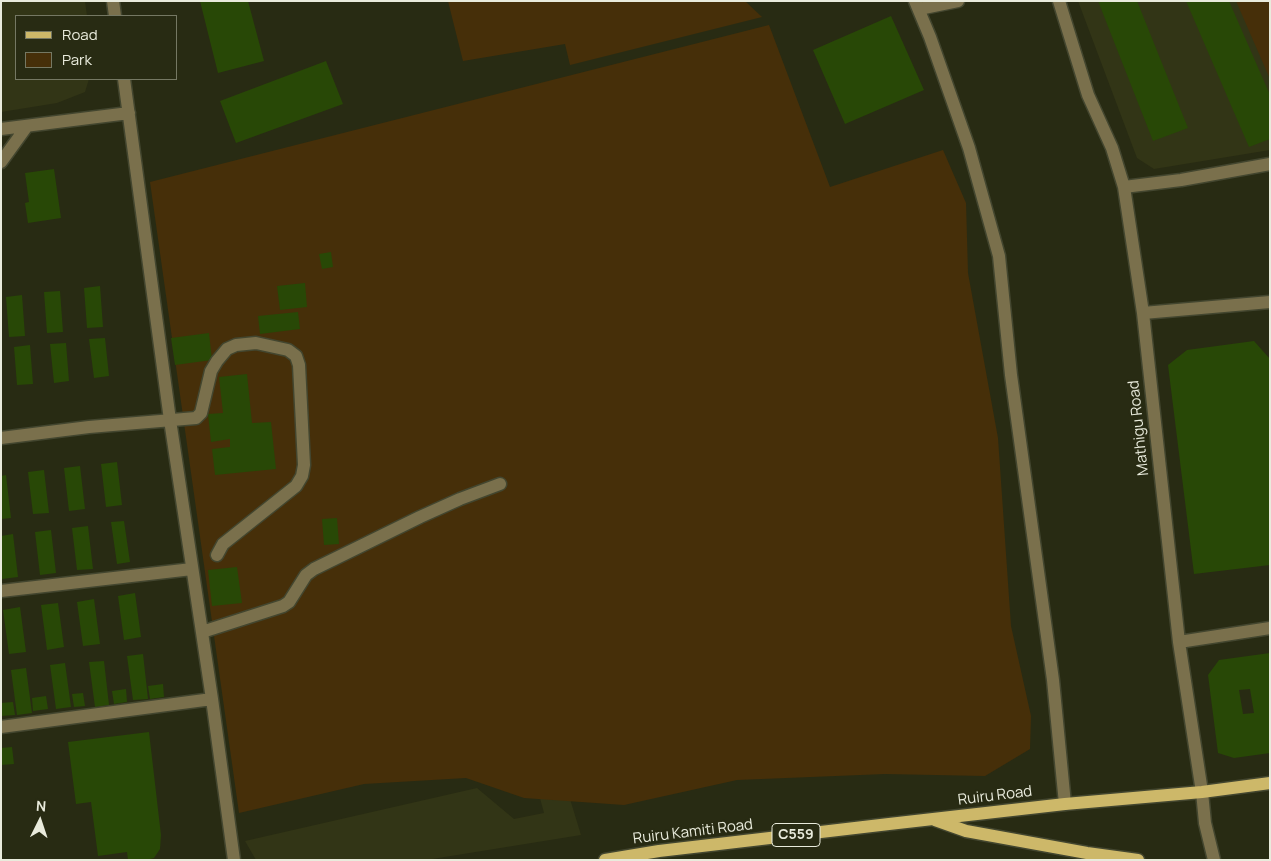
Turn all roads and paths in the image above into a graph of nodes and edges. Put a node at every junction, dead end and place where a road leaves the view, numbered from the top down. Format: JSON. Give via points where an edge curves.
{"nodes":[{"id":1,"x":113,"y":1,"type":"edge"},
{"id":2,"x":958,"y":1,"type":"edge"},
{"id":3,"x":1059,"y":1,"type":"edge"},
{"id":4,"x":917,"y":5,"type":"edge"},
{"id":5,"x":115,"y":15,"type":"edge"},
{"id":6,"x":124,"y":80,"type":"edge"},
{"id":7,"x":129,"y":113,"type":"junction"},
{"id":8,"x":27,"y":126,"type":"junction"},
{"id":9,"x":1,"y":129,"type":"edge"},
{"id":10,"x":1,"y":162,"type":"edge"},
{"id":11,"x":1270,"y":164,"type":"edge"},
{"id":12,"x":1124,"y":187,"type":"junction"},
{"id":13,"x":1270,"y":302,"type":"edge"},
{"id":14,"x":1143,"y":313,"type":"junction"},
{"id":15,"x":170,"y":420,"type":"junction"},
{"id":16,"x":1,"y":438,"type":"edge"},
{"id":17,"x":500,"y":484,"type":"dead end"},
{"id":18,"x":217,"y":555,"type":"dead end"},
{"id":19,"x":192,"y":570,"type":"junction"},
{"id":20,"x":1,"y":591,"type":"edge"},
{"id":21,"x":1270,"y":628,"type":"edge"},
{"id":22,"x":202,"y":632,"type":"junction"},
{"id":23,"x":1179,"y":642,"type":"junction"},
{"id":24,"x":212,"y":699,"type":"junction"},
{"id":25,"x":1,"y":727,"type":"edge"},
{"id":26,"x":1270,"y":783,"type":"edge"},
{"id":27,"x":1202,"y":792,"type":"junction"},
{"id":28,"x":1065,"y":804,"type":"junction"},
{"id":29,"x":933,"y":819,"type":"junction"},
{"id":30,"x":660,"y":856,"type":"edge"},
{"id":31,"x":1089,"y":856,"type":"edge"},
{"id":32,"x":234,"y":860,"type":"edge"},
{"id":33,"x":606,"y":860,"type":"edge"},
{"id":34,"x":1138,"y":860,"type":"edge"},
{"id":35,"x":1214,"y":860,"type":"edge"}],
"edges":[{"from":1,"to":5,"type":"street"},
{"from":2,"to":4,"type":"street"},
{"from":3,"to":12,"type":"street","name":"Mathigu Road","via":[[1088,95],[1112,148]]},
{"from":4,"to":28,"type":"street","via":[[969,148],[999,256],[1011,375],[1053,680]]},
{"from":6,"to":7,"type":"street"},
{"from":7,"to":8,"type":"street"},
{"from":7,"to":15,"type":"street"},
{"from":8,"to":9,"type":"street"},
{"from":8,"to":10,"type":"street"},
{"from":11,"to":12,"type":"street"},
{"from":12,"to":14,"type":"street","name":"Mathigu Road"},
{"from":13,"to":14,"type":"street"},
{"from":14,"to":23,"type":"street","name":"Mathigu Road"},
{"from":15,"to":16,"type":"street"},
{"from":15,"to":18,"type":"street","via":[[199,416],[211,372],[227,349],[256,343],[288,350],[296,356],[301,402],[302,476],[296,486],[223,544]]},
{"from":15,"to":19,"type":"street"},
{"from":17,"to":22,"type":"street","via":[[452,503],[314,569],[283,606]]},
{"from":19,"to":20,"type":"street"},
{"from":19,"to":22,"type":"street"},
{"from":21,"to":23,"type":"street"},
{"from":22,"to":24,"type":"street"},
{"from":23,"to":27,"type":"street","name":"Mathigu Road"},
{"from":24,"to":25,"type":"street"},
{"from":24,"to":32,"type":"street"},
{"from":26,"to":27,"type":"main road","name":"Ruiru Road","number":"C559"},
{"from":27,"to":28,"type":"main road","name":"Ruiru Road","number":"C559"},
{"from":27,"to":35,"type":"street","name":"Mathigu Road"},
{"from":28,"to":29,"type":"main road","name":"Ruiru Road","number":"C559"},
{"from":29,"to":30,"type":"main road","name":"Ruiru Kamiti Road","number":"C559"},
{"from":29,"to":31,"type":"main road","name":"Ruiru Road","number":"C559","via":[[966,831]]},
{"from":30,"to":33,"type":"main road","name":"Ruiru Kamiti Road","number":"C559"},
{"from":31,"to":34,"type":"main road","name":"Ruiru Road","number":"C559"}]}
